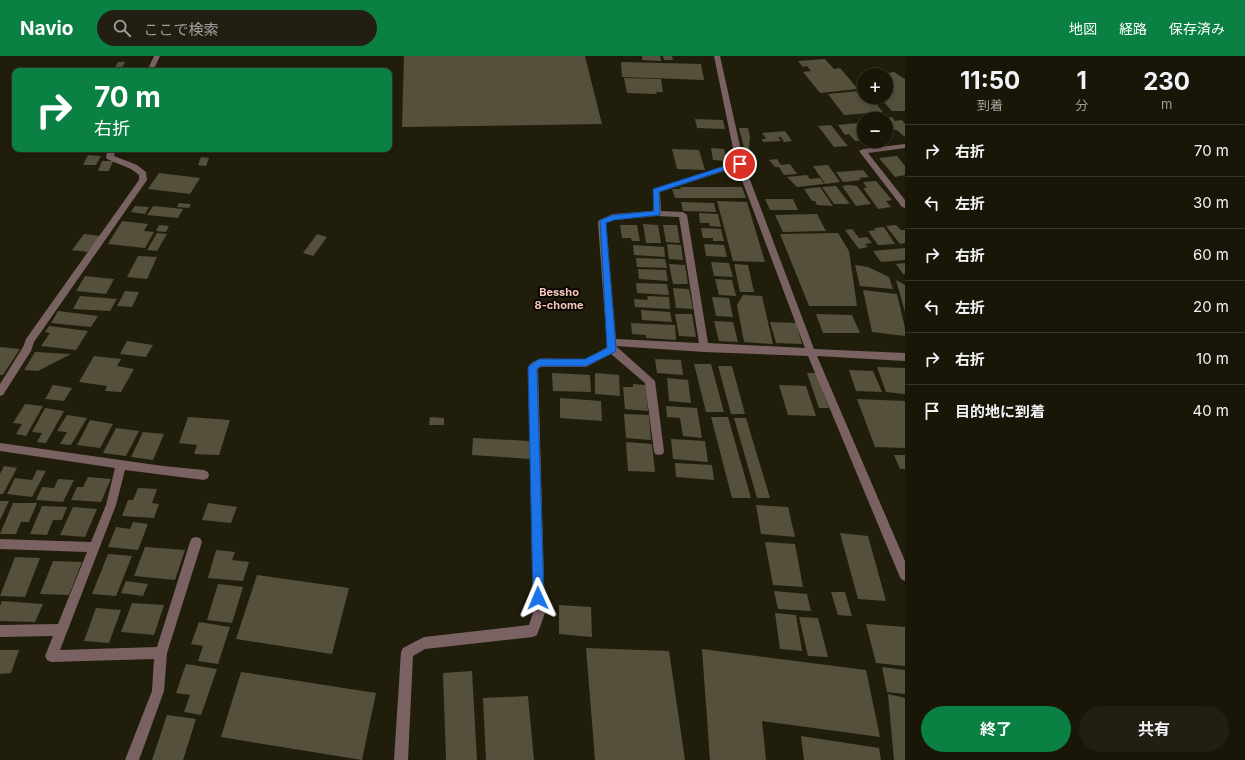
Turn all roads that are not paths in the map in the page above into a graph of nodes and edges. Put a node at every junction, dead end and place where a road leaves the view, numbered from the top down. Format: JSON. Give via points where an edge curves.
{"nodes":[{"id":1,"x":156,"y":56,"type":"edge"},
{"id":2,"x":717,"y":56,"type":"edge"},
{"id":3,"x":151,"y":68,"type":"edge"},
{"id":4,"x":905,"y":146,"type":"edge"},
{"id":5,"x":111,"y":152,"type":"edge"},
{"id":6,"x":740,"y":164,"type":"junction"},
{"id":7,"x":905,"y":205,"type":"edge"},
{"id":8,"x":657,"y":213,"type":"junction"},
{"id":9,"x":611,"y":346,"type":"junction"},
{"id":10,"x":704,"y":348,"type":"junction"},
{"id":11,"x":811,"y":352,"type":"junction"},
{"id":12,"x":905,"y":357,"type":"edge"},
{"id":13,"x":0,"y":392,"type":"edge"},
{"id":14,"x":0,"y":447,"type":"edge"},
{"id":15,"x":659,"y":451,"type":"dead end"},
{"id":16,"x":121,"y":465,"type":"junction"},
{"id":17,"x":204,"y":475,"type":"dead end"},
{"id":18,"x":196,"y":542,"type":"dead end"},
{"id":19,"x":0,"y":544,"type":"edge"},
{"id":20,"x":95,"y":547,"type":"junction"},
{"id":21,"x":905,"y":575,"type":"edge"},
{"id":22,"x":62,"y":630,"type":"junction"},
{"id":23,"x":0,"y":631,"type":"edge"},
{"id":24,"x":161,"y":653,"type":"junction"},
{"id":25,"x":132,"y":760,"type":"edge"},
{"id":26,"x":401,"y":760,"type":"edge"}],
"edges":[{"from":1,"to":3,"type":"street"},
{"from":2,"to":6,"type":"street"},
{"from":4,"to":7,"type":"street","via":[[863,151]]},
{"from":5,"to":13,"type":"street","via":[[110,157],[134,167],[143,174],[143,180],[29,341],[28,348]]},
{"from":6,"to":8,"type":"street","via":[[656,191]]},
{"from":6,"to":11,"type":"street"},
{"from":8,"to":9,"type":"street","via":[[613,217],[602,222]]},
{"from":8,"to":10,"type":"street","via":[[683,215]]},
{"from":9,"to":10,"type":"street"},
{"from":9,"to":15,"type":"street","via":[[650,381]]},
{"from":9,"to":26,"type":"street","via":[[586,363],[539,363],[533,367],[539,613],[533,631],[424,643],[407,652]]},
{"from":10,"to":11,"type":"street"},
{"from":11,"to":12,"type":"street"},
{"from":11,"to":21,"type":"street"},
{"from":14,"to":16,"type":"street"},
{"from":16,"to":17,"type":"street"},
{"from":16,"to":20,"type":"street","via":[[111,505]]},
{"from":18,"to":24,"type":"street"},
{"from":19,"to":20,"type":"street"},
{"from":20,"to":22,"type":"street"},
{"from":22,"to":23,"type":"street"},
{"from":22,"to":24,"type":"street","via":[[51,656]]},
{"from":24,"to":25,"type":"street","via":[[158,691]]}]}
